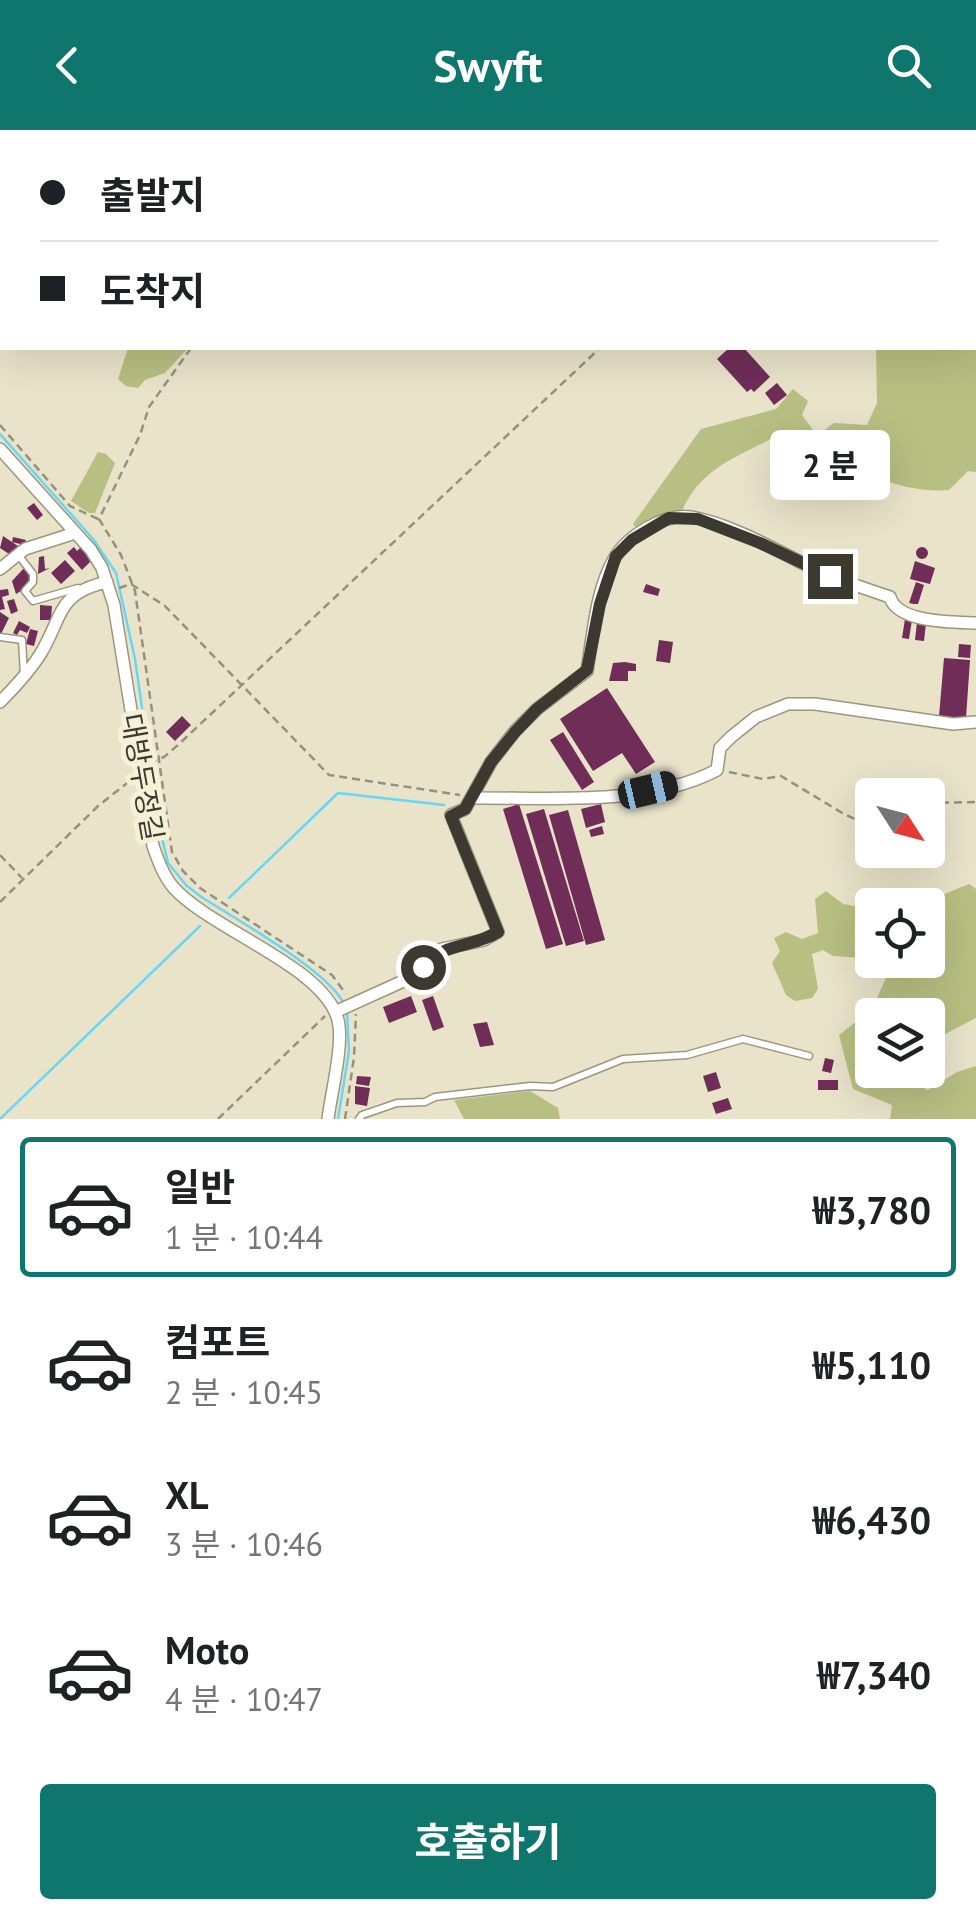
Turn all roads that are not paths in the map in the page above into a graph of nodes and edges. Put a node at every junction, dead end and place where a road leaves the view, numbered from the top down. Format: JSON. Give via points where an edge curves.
{"nodes":[{"id":1,"x":0,"y":448,"type":"edge"},
{"id":2,"x":75,"y":533,"type":"junction"},
{"id":3,"x":18,"y":555,"type":"junction"},
{"id":4,"x":0,"y":568,"type":"edge"},
{"id":5,"x":108,"y":582,"type":"junction"},
{"id":6,"x":84,"y":587,"type":"junction"},
{"id":7,"x":976,"y":623,"type":"edge"},
{"id":8,"x":0,"y":638,"type":"edge"},
{"id":9,"x":24,"y":675,"type":"junction"},
{"id":10,"x":0,"y":702,"type":"edge"},
{"id":11,"x":976,"y":722,"type":"edge"},
{"id":12,"x":471,"y":798,"type":"junction"},
{"id":13,"x":345,"y":1008,"type":"junction"},
{"id":14,"x":808,"y":1056,"type":"dead end"},
{"id":15,"x":328,"y":1119,"type":"edge"},
{"id":16,"x":359,"y":1119,"type":"edge"}],
"edges":[{"from":1,"to":2,"type":"street","name":"대방두정길"},
{"from":2,"to":3,"type":"street"},
{"from":2,"to":5,"type":"street","name":"대방두정길"},
{"from":3,"to":4,"type":"street"},
{"from":3,"to":6,"type":"lane","via":[[33,574],[25,591],[34,601]]},
{"from":5,"to":6,"type":"street"},
{"from":5,"to":13,"type":"street","name":"대방두정길","via":[[154,846],[170,883]]},
{"from":6,"to":9,"type":"street","via":[[56,619]]},
{"from":7,"to":12,"type":"street","via":[[900,612],[890,597],[760,543],[692,518],[669,518],[616,556],[587,670],[515,732]]},
{"from":8,"to":9,"type":"lane","via":[[22,640]]},
{"from":9,"to":10,"type":"street"},
{"from":11,"to":12,"type":"street","via":[[788,704],[731,737],[720,748],[717,770],[704,777],[621,797]]},
{"from":12,"to":13,"type":"street","via":[[451,819],[498,932],[442,949],[410,978]]},
{"from":13,"to":15,"type":"street"},
{"from":14,"to":16,"type":"lane","via":[[743,1038],[687,1055],[623,1059],[553,1087],[398,1104]]}]}
